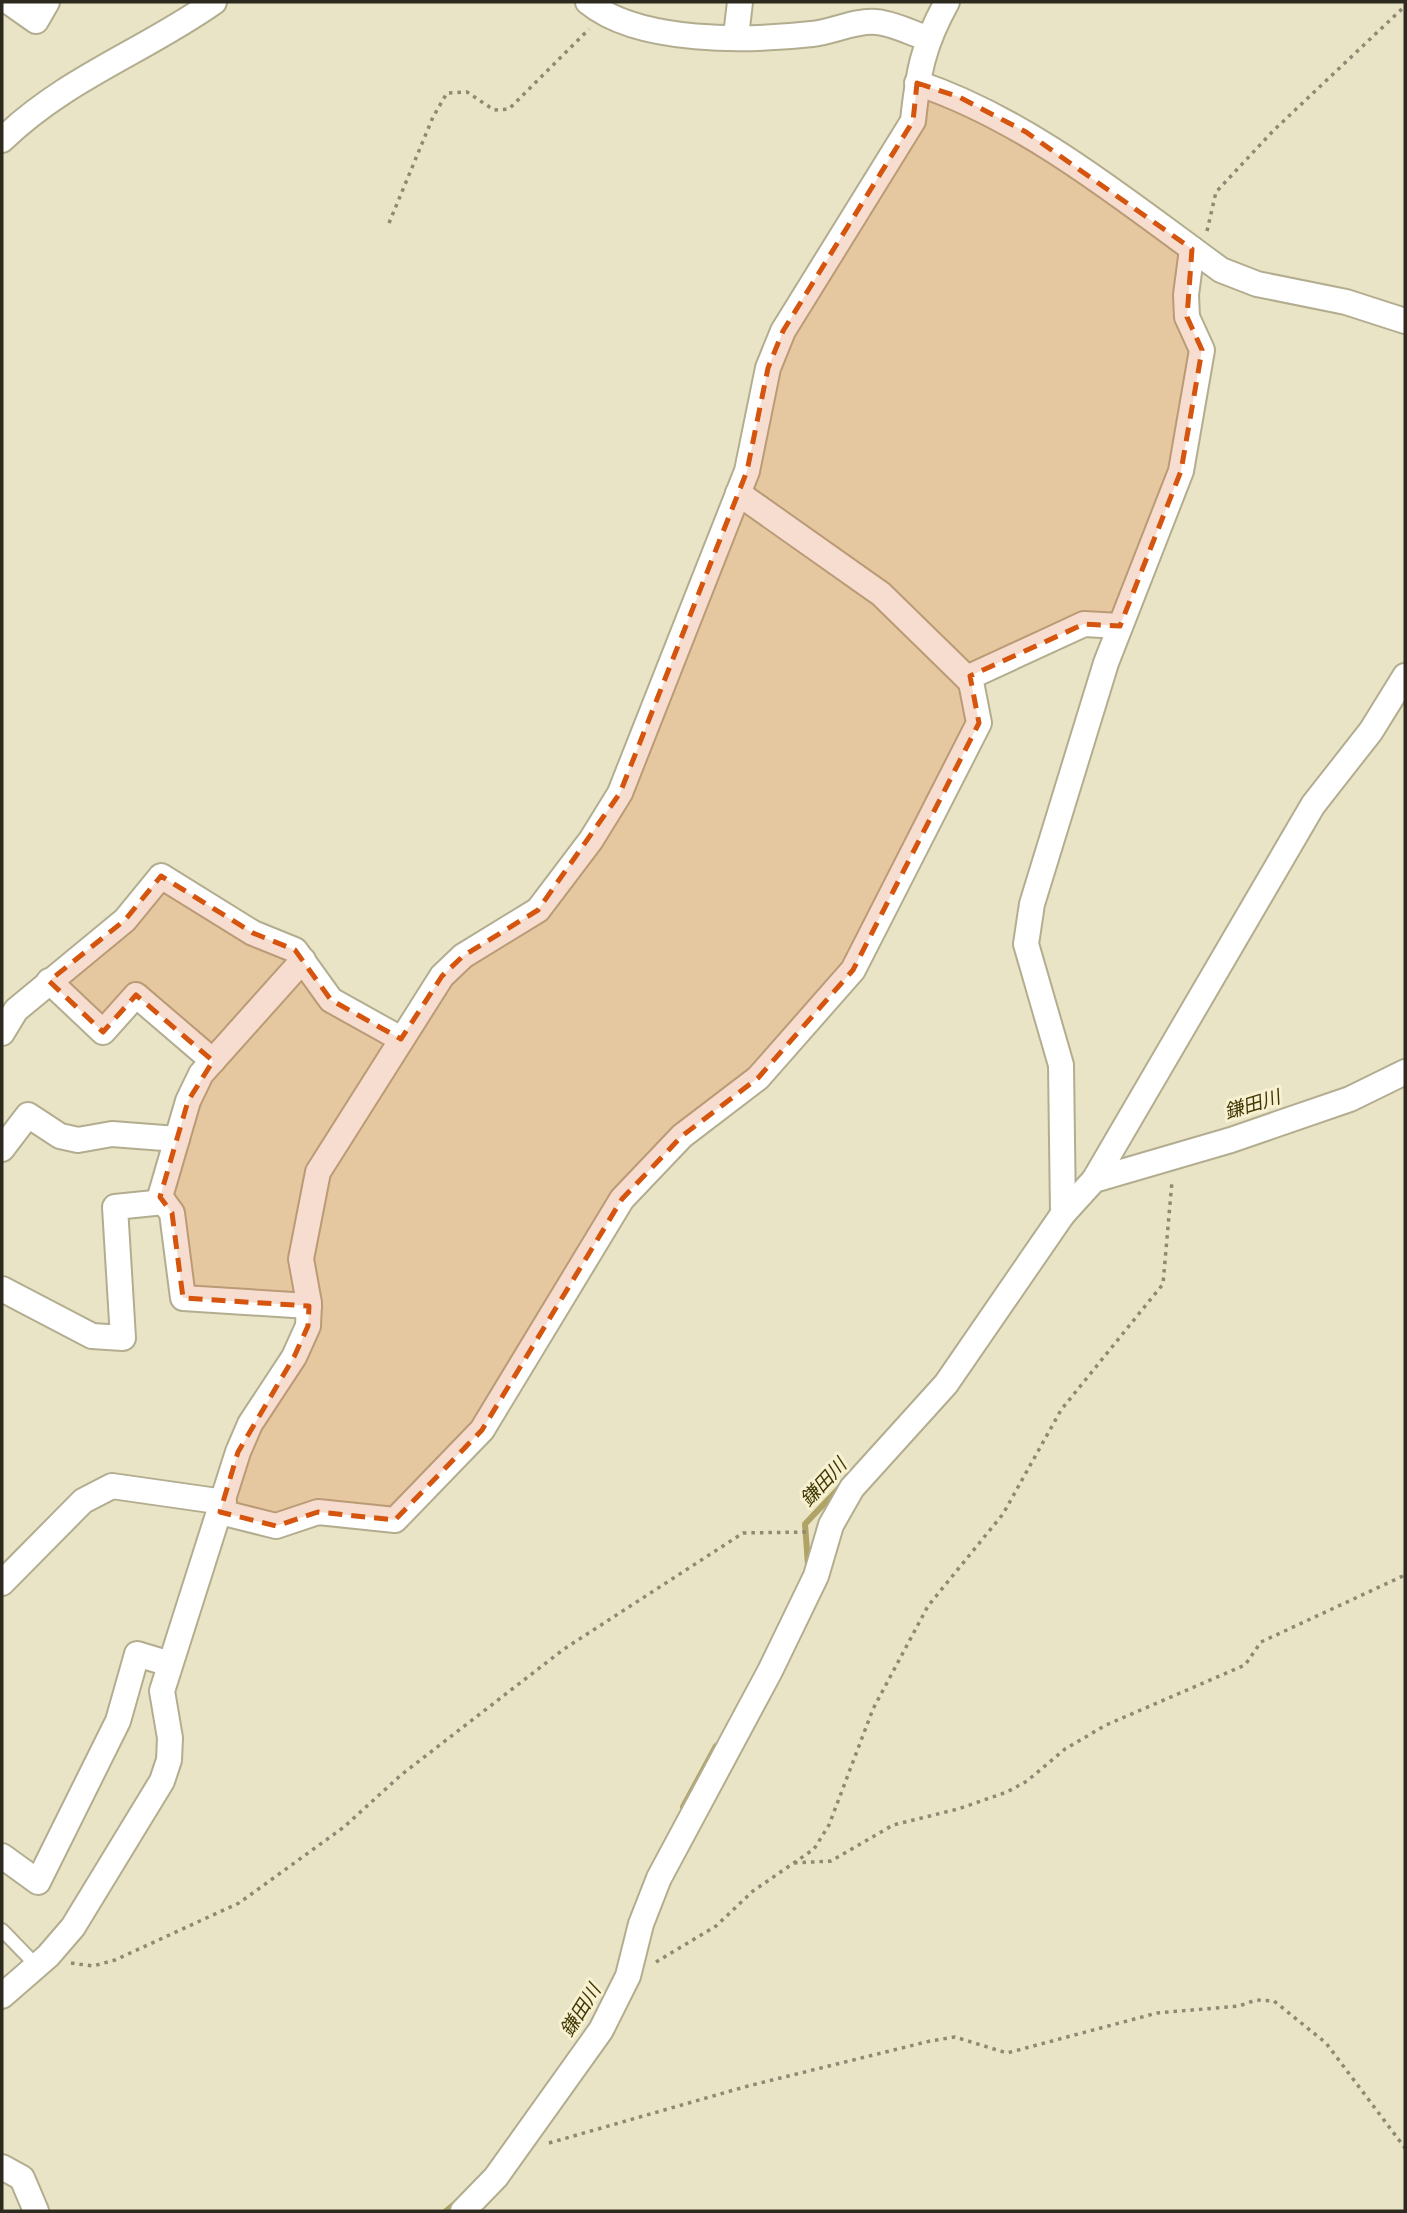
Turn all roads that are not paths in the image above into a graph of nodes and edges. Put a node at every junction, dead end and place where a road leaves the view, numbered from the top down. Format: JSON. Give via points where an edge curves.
{"nodes":[{"id":1,"x":9,"y":2,"type":"edge"},
{"id":2,"x":47,"y":2,"type":"edge"},
{"id":3,"x":214,"y":2,"type":"edge"},
{"id":4,"x":740,"y":2,"type":"edge"},
{"id":5,"x":947,"y":2,"type":"edge"},
{"id":6,"x":596,"y":8,"type":"edge"},
{"id":7,"x":736,"y":36,"type":"junction"},
{"id":8,"x":927,"y":38,"type":"junction"},
{"id":9,"x":917,"y":83,"type":"junction"},
{"id":10,"x":2,"y":140,"type":"edge"},
{"id":11,"x":1197,"y":252,"type":"junction"},
{"id":12,"x":1405,"y":321,"type":"edge"},
{"id":13,"x":738,"y":493,"type":"junction"},
{"id":14,"x":1120,"y":626,"type":"junction"},
{"id":15,"x":1405,"y":676,"type":"edge"},
{"id":16,"x":967,"y":678,"type":"junction"},
{"id":17,"x":303,"y":960,"type":"junction"},
{"id":18,"x":49,"y":981,"type":"junction"},
{"id":19,"x":2,"y":1033,"type":"edge"},
{"id":20,"x":401,"y":1040,"type":"junction"},
{"id":21,"x":213,"y":1061,"type":"junction"},
{"id":22,"x":1405,"y":1072,"type":"edge"},
{"id":23,"x":177,"y":1139,"type":"junction"},
{"id":24,"x":2,"y":1148,"type":"edge"},
{"id":25,"x":1094,"y":1180,"type":"junction"},
{"id":26,"x":164,"y":1202,"type":"junction"},
{"id":27,"x":1063,"y":1214,"type":"junction"},
{"id":28,"x":2,"y":1289,"type":"edge"},
{"id":29,"x":309,"y":1307,"type":"junction"},
{"id":30,"x":222,"y":1507,"type":"junction"},
{"id":31,"x":2,"y":1583,"type":"edge"},
{"id":32,"x":170,"y":1664,"type":"junction"},
{"id":33,"x":2,"y":1856,"type":"edge"},
{"id":34,"x":2,"y":1930,"type":"edge"},
{"id":35,"x":43,"y":1961,"type":"junction"},
{"id":36,"x":2,"y":1996,"type":"edge"},
{"id":37,"x":2,"y":2167,"type":"edge"},
{"id":38,"x":36,"y":2211,"type":"edge"},
{"id":39,"x":463,"y":2211,"type":"edge"}],
"edges":[{"from":1,"to":2,"type":"street","via":[[36,21]]},
{"from":3,"to":10,"type":"street","via":[[69,86],[32,111]]},
{"from":4,"to":7,"type":"street"},
{"from":5,"to":8,"type":"street"},
{"from":6,"to":7,"type":"street","via":[[645,30]]},
{"from":7,"to":8,"type":"street","via":[[813,34],[875,22]]},
{"from":8,"to":9,"type":"street"},
{"from":9,"to":11,"type":"street","via":[[959,97],[1026,132]]},
{"from":9,"to":13,"type":"street","via":[[913,121],[783,331],[768,369],[747,471]]},
{"from":11,"to":12,"type":"street","via":[[1221,270],[1257,284],[1346,302]]},
{"from":11,"to":14,"type":"street","via":[[1186,295],[1187,317],[1202,350],[1181,471]]},
{"from":13,"to":16,"type":"street","via":[[881,594]]},
{"from":13,"to":20,"type":"street","via":[[620,793],[538,910],[463,956],[442,976]]},
{"from":14,"to":16,"type":"street","via":[[1084,624]]},
{"from":14,"to":27,"type":"street","via":[[1032,904],[1026,944],[1061,1065]]},
{"from":15,"to":25,"type":"street","via":[[1371,731],[1313,805]]},
{"from":16,"to":30,"type":"street","via":[[979,723],[853,970],[758,1078],[682,1136],[622,1199],[482,1430],[394,1520],[317,1512],[276,1526]]},
{"from":17,"to":18,"type":"street","via":[[295,950],[253,933],[161,876],[125,920]]},
{"from":17,"to":20,"type":"street","via":[[331,1000]]},
{"from":17,"to":21,"type":"street"},
{"from":18,"to":19,"type":"street","via":[[16,1010]]},
{"from":18,"to":21,"type":"street","via":[[103,1032],[136,995]]},
{"from":20,"to":29,"type":"street","via":[[318,1172],[301,1259]]},
{"from":21,"to":23,"type":"street","via":[[188,1101]]},
{"from":22,"to":25,"type":"street","via":[[1350,1099]]},
{"from":23,"to":24,"type":"street","via":[[112,1134],[78,1140],[60,1136],[29,1115]]},
{"from":23,"to":26,"type":"street","via":[[160,1197]]},
{"from":25,"to":27,"type":"street"},
{"from":26,"to":28,"type":"street","via":[[115,1207],[123,1338],[92,1336]]},
{"from":26,"to":29,"type":"street","via":[[172,1213],[183,1298]]},
{"from":27,"to":39,"type":"street","via":[[946,1384],[852,1488],[770,1671],[659,1878],[628,1976],[601,2030],[496,2177]]},
{"from":29,"to":30,"type":"street","via":[[308,1326],[294,1357],[250,1424]]},
{"from":30,"to":31,"type":"street","via":[[112,1486],[83,1501]]},
{"from":30,"to":32,"type":"street"},
{"from":32,"to":33,"type":"street","via":[[137,1654],[118,1721],[38,1882]]},
{"from":32,"to":35,"type":"street","via":[[162,1690],[170,1738],[162,1781],[73,1927]]},
{"from":34,"to":35,"type":"lane"},
{"from":35,"to":36,"type":"street"},
{"from":37,"to":38,"type":"street","via":[[22,2178]]}]}
